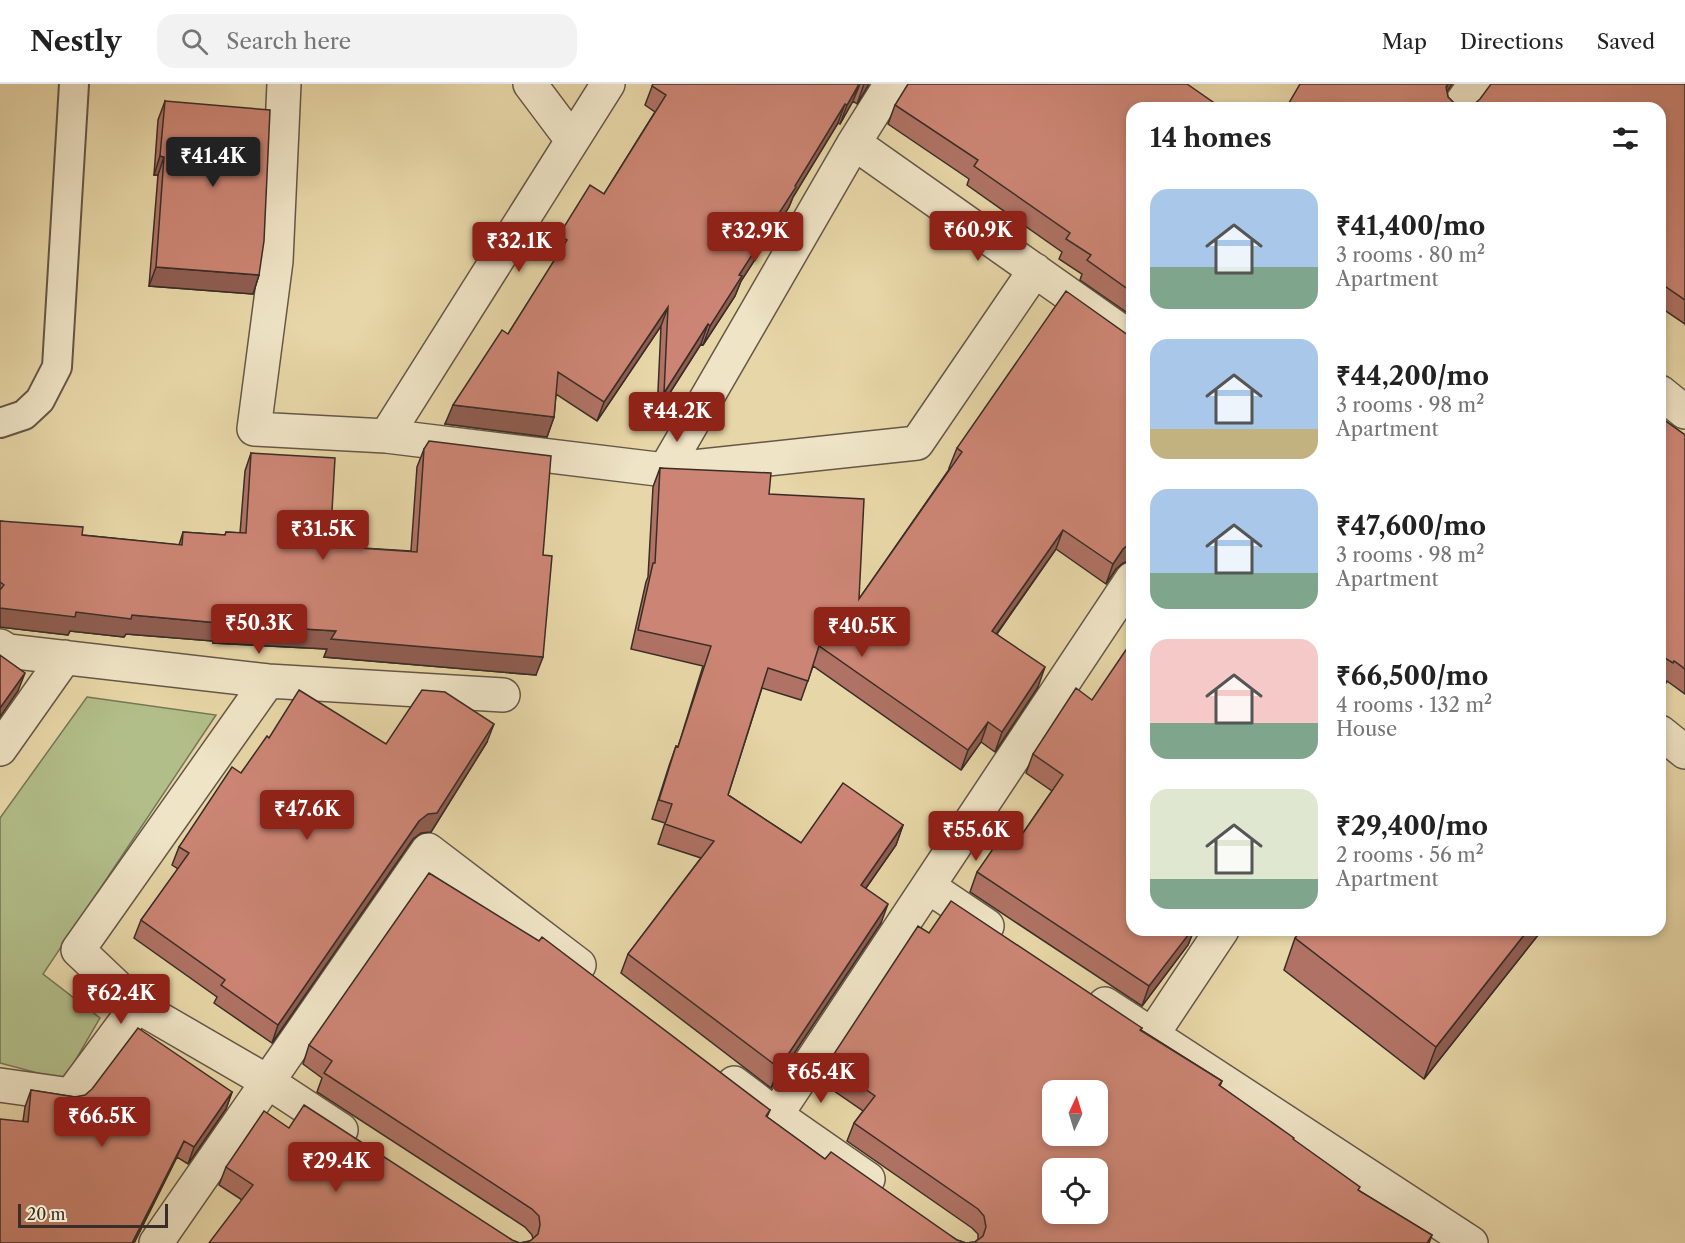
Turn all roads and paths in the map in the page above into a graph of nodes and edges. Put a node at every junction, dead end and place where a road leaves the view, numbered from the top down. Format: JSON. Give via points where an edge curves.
{"nodes":[{"id":1,"x":74,"y":84,"type":"edge"},
{"id":2,"x":284,"y":84,"type":"edge"},
{"id":3,"x":530,"y":84,"type":"edge"},
{"id":4,"x":608,"y":84,"type":"edge"},
{"id":5,"x":891,"y":84,"type":"edge"},
{"id":6,"x":1475,"y":84,"type":"edge"},
{"id":7,"x":1462,"y":102,"type":"edge"},
{"id":8,"x":572,"y":140,"type":"junction"},
{"id":9,"x":854,"y":143,"type":"junction"},
{"id":10,"x":1035,"y":270,"type":"junction"},
{"id":11,"x":1126,"y":335,"type":"edge"},
{"id":12,"x":1666,"y":397,"type":"edge"},
{"id":13,"x":1685,"y":412,"type":"edge"},
{"id":14,"x":0,"y":423,"type":"edge"},
{"id":15,"x":386,"y":436,"type":"junction"},
{"id":16,"x":665,"y":470,"type":"junction"},
{"id":17,"x":1126,"y":588,"type":"edge"},
{"id":18,"x":0,"y":646,"type":"edge"},
{"id":19,"x":65,"y":657,"type":"junction"},
{"id":20,"x":268,"y":681,"type":"junction"},
{"id":21,"x":504,"y":695,"type":"dead end"},
{"id":22,"x":1666,"y":737,"type":"edge"},
{"id":23,"x":0,"y":749,"type":"edge"},
{"id":24,"x":1685,"y":752,"type":"edge"},
{"id":25,"x":929,"y":887,"type":"junction"},
{"id":26,"x":1218,"y":936,"type":"edge"},
{"id":27,"x":1016,"y":945,"type":"edge"},
{"id":28,"x":607,"y":986,"type":"edge"},
{"id":29,"x":1084,"y":990,"type":"edge"},
{"id":30,"x":137,"y":1006,"type":"junction"},
{"id":31,"x":1152,"y":1035,"type":"junction"},
{"id":32,"x":710,"y":1065,"type":"edge"},
{"id":33,"x":268,"y":1082,"type":"junction"},
{"id":34,"x":0,"y":1085,"type":"edge"},
{"id":35,"x":776,"y":1115,"type":"junction"},
{"id":36,"x":367,"y":1146,"type":"edge"},
{"id":37,"x":893,"y":1196,"type":"edge"},
{"id":38,"x":156,"y":1243,"type":"edge"},
{"id":39,"x":1471,"y":1243,"type":"edge"}],
"edges":[{"from":1,"to":14,"type":"lane","via":[[57,367],[39,400],[24,415]]},
{"from":2,"to":15,"type":"street","via":[[276,261],[254,429]]},
{"from":3,"to":8,"type":"street"},
{"from":4,"to":8,"type":"street"},
{"from":5,"to":9,"type":"street"},
{"from":6,"to":7,"type":"street"},
{"from":8,"to":15,"type":"street"},
{"from":9,"to":10,"type":"street"},
{"from":9,"to":16,"type":"street"},
{"from":10,"to":11,"type":"street"},
{"from":10,"to":16,"type":"street","via":[[916,443]]},
{"from":12,"to":13,"type":"street"},
{"from":15,"to":16,"type":"street"},
{"from":17,"to":25,"type":"street"},
{"from":18,"to":19,"type":"street","via":[[8,651]]},
{"from":19,"to":20,"type":"street"},
{"from":19,"to":23,"type":"street"},
{"from":20,"to":21,"type":"street"},
{"from":20,"to":30,"type":"street","via":[[78,950]]},
{"from":22,"to":24,"type":"street"},
{"from":25,"to":27,"type":"street"},
{"from":25,"to":35,"type":"street"},
{"from":26,"to":31,"type":"street"},
{"from":28,"to":33,"type":"street","via":[[428,850]]},
{"from":29,"to":31,"type":"street"},
{"from":30,"to":33,"type":"street"},
{"from":30,"to":34,"type":"street","via":[[71,1095]]},
{"from":31,"to":39,"type":"street"},
{"from":32,"to":35,"type":"street"},
{"from":33,"to":36,"type":"street"},
{"from":33,"to":38,"type":"street"},
{"from":35,"to":37,"type":"street"}]}
